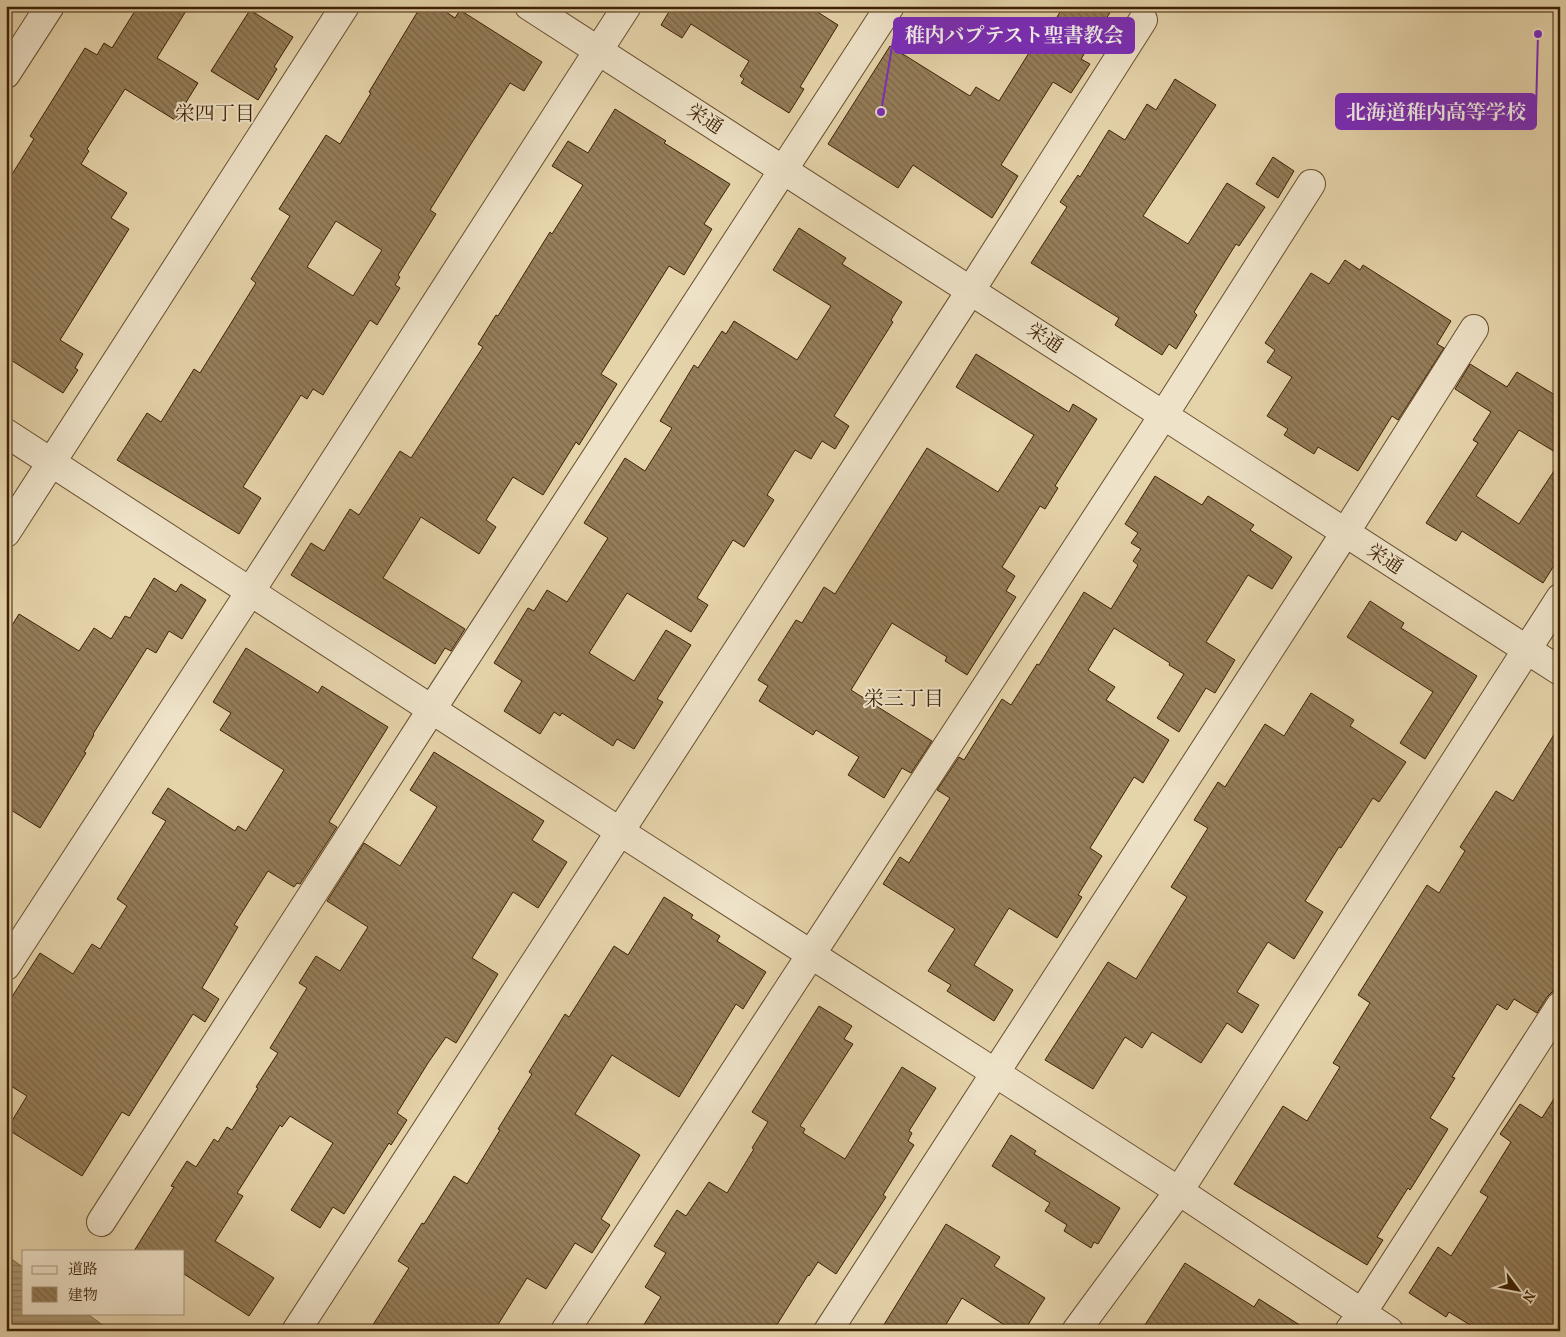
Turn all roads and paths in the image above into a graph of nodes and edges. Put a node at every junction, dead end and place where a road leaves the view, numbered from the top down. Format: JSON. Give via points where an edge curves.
{"nodes":[{"id":1,"x":50,"y":6,"type":"edge"},
{"id":2,"x":345,"y":6,"type":"edge"},
{"id":3,"x":529,"y":6,"type":"edge"},
{"id":4,"x":626,"y":6,"type":"edge"},
{"id":5,"x":890,"y":6,"type":"edge"},
{"id":6,"x":1143,"y":20,"type":"dead end"},
{"id":7,"x":598,"y":51,"type":"junction"},
{"id":8,"x":6,"y":74,"type":"edge"},
{"id":9,"x":783,"y":169,"type":"junction"},
{"id":10,"x":1311,"y":184,"type":"dead end"},
{"id":11,"x":971,"y":290,"type":"junction"},
{"id":12,"x":1474,"y":329,"type":"dead end"},
{"id":13,"x":1163,"y":416,"type":"junction"},
{"id":14,"x":6,"y":433,"type":"edge"},
{"id":15,"x":52,"y":462,"type":"junction"},
{"id":16,"x":6,"y":533,"type":"edge"},
{"id":17,"x":1345,"y":533,"type":"junction"},
{"id":18,"x":250,"y":592,"type":"junction"},
{"id":19,"x":1560,"y":598,"type":"edge"},
{"id":20,"x":1527,"y":650,"type":"junction"},
{"id":21,"x":1560,"y":671,"type":"edge"},
{"id":22,"x":432,"y":709,"type":"junction"},
{"id":23,"x":619,"y":831,"type":"junction"},
{"id":24,"x":811,"y":953,"type":"junction"},
{"id":25,"x":6,"y":966,"type":"edge"},
{"id":26,"x":1560,"y":1006,"type":"edge"},
{"id":27,"x":995,"y":1074,"type":"junction"},
{"id":28,"x":1179,"y":1191,"type":"junction"},
{"id":29,"x":101,"y":1222,"type":"dead end"},
{"id":30,"x":1355,"y":1322,"type":"edge"},
{"id":31,"x":296,"y":1331,"type":"edge"},
{"id":32,"x":565,"y":1331,"type":"edge"},
{"id":33,"x":828,"y":1331,"type":"edge"},
{"id":34,"x":1076,"y":1331,"type":"edge"},
{"id":35,"x":1389,"y":1331,"type":"edge"}],
"edges":[{"from":1,"to":8,"type":"street"},
{"from":2,"to":15,"type":"street"},
{"from":3,"to":7,"type":"street","name":"栄通"},
{"from":4,"to":7,"type":"street"},
{"from":5,"to":9,"type":"street"},
{"from":6,"to":11,"type":"street"},
{"from":7,"to":9,"type":"street","name":"栄通"},
{"from":7,"to":18,"type":"street"},
{"from":9,"to":11,"type":"street","name":"栄通"},
{"from":9,"to":22,"type":"street"},
{"from":10,"to":13,"type":"street"},
{"from":11,"to":13,"type":"street","name":"栄通"},
{"from":11,"to":23,"type":"street"},
{"from":12,"to":17,"type":"street"},
{"from":13,"to":17,"type":"street","name":"栄通"},
{"from":13,"to":24,"type":"street"},
{"from":14,"to":15,"type":"street"},
{"from":15,"to":16,"type":"street"},
{"from":15,"to":18,"type":"street"},
{"from":17,"to":20,"type":"street","name":"栄通"},
{"from":17,"to":27,"type":"street"},
{"from":18,"to":22,"type":"street"},
{"from":18,"to":25,"type":"street"},
{"from":19,"to":20,"type":"street"},
{"from":20,"to":21,"type":"street","name":"栄通"},
{"from":20,"to":28,"type":"street"},
{"from":22,"to":23,"type":"street"},
{"from":22,"to":29,"type":"street"},
{"from":23,"to":24,"type":"street"},
{"from":23,"to":31,"type":"street"},
{"from":24,"to":27,"type":"street"},
{"from":24,"to":32,"type":"street"},
{"from":26,"to":30,"type":"street"},
{"from":27,"to":28,"type":"street"},
{"from":27,"to":33,"type":"street"},
{"from":28,"to":30,"type":"street"},
{"from":28,"to":34,"type":"street"},
{"from":30,"to":35,"type":"street"}]}
